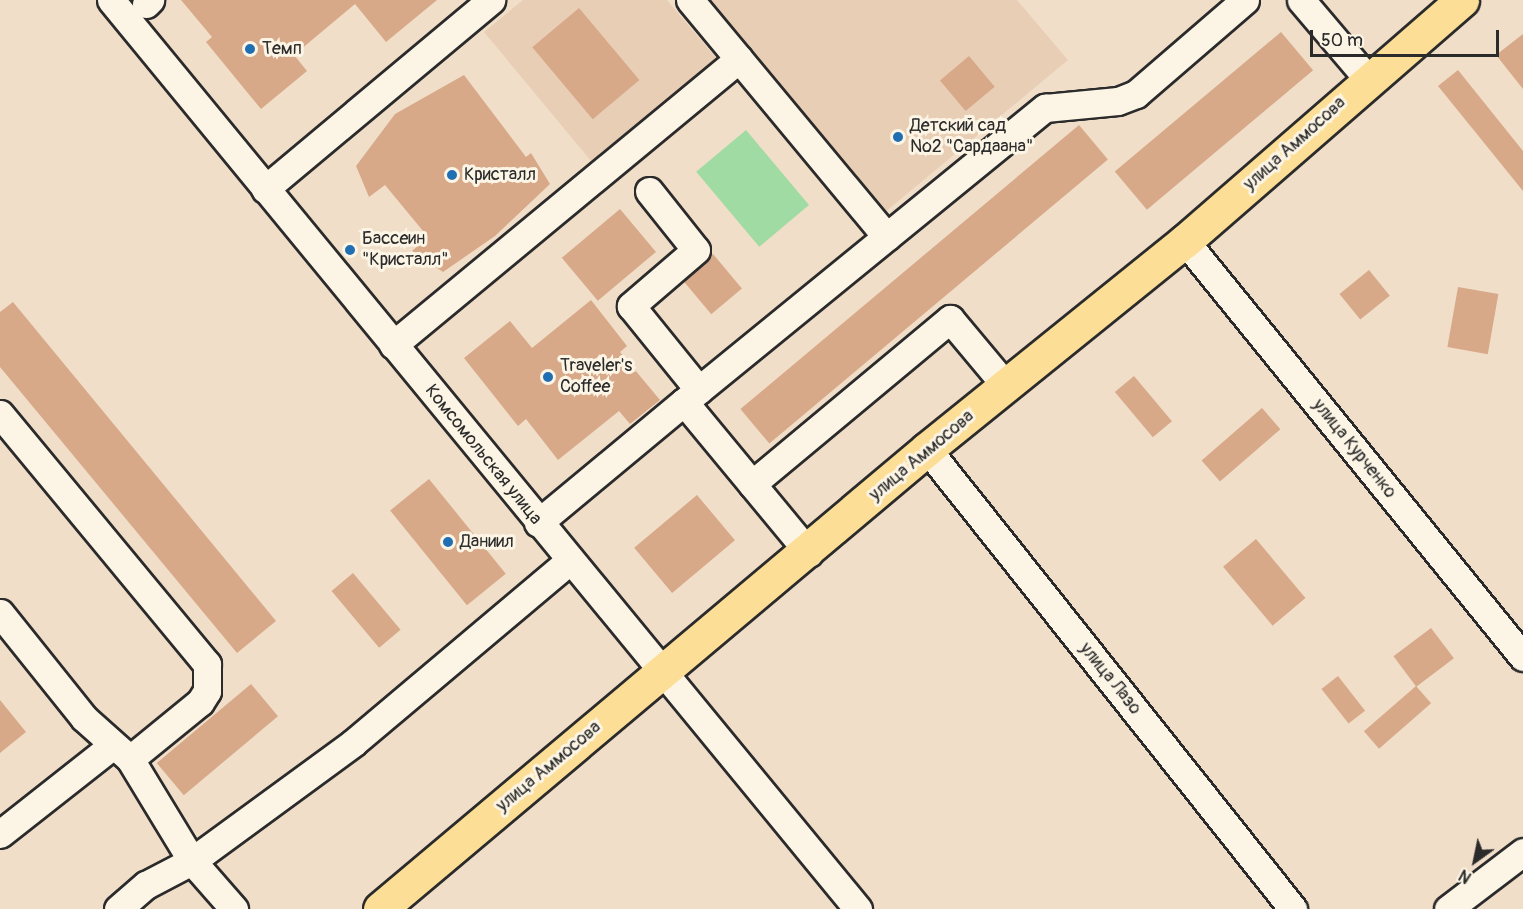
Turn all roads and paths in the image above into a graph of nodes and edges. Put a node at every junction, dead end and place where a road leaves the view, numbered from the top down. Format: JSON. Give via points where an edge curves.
{"nodes":[{"id":1,"x":111,"y":0,"type":"edge"},
{"id":2,"x":491,"y":0,"type":"edge"},
{"id":3,"x":690,"y":0,"type":"edge"},
{"id":4,"x":1245,"y":0,"type":"edge"},
{"id":5,"x":1301,"y":0,"type":"edge"},
{"id":6,"x":1462,"y":0,"type":"edge"},
{"id":7,"x":739,"y":59,"type":"junction"},
{"id":8,"x":1368,"y":79,"type":"junction"},
{"id":9,"x":265,"y":189,"type":"junction"},
{"id":10,"x":649,"y":191,"type":"dead end"},
{"id":11,"x":887,"y":237,"type":"junction"},
{"id":12,"x":1185,"y":241,"type":"junction"},
{"id":13,"x":393,"y":345,"type":"junction"},
{"id":14,"x":1006,"y":386,"type":"junction"},
{"id":15,"x":692,"y":396,"type":"junction"},
{"id":16,"x":0,"y":414,"type":"edge"},
{"id":17,"x":927,"y":449,"type":"junction"},
{"id":18,"x":752,"y":484,"type":"junction"},
{"id":19,"x":538,"y":523,"type":"junction"},
{"id":20,"x":809,"y":553,"type":"junction"},
{"id":21,"x":570,"y":561,"type":"junction"},
{"id":22,"x":0,"y":613,"type":"edge"},
{"id":23,"x":1523,"y":657,"type":"edge"},
{"id":24,"x":665,"y":670,"type":"junction"},
{"id":25,"x":121,"y":752,"type":"junction"},
{"id":26,"x":0,"y":834,"type":"edge"},
{"id":27,"x":1523,"y":852,"type":"edge"},
{"id":28,"x":192,"y":861,"type":"junction"},
{"id":29,"x":118,"y":909,"type":"edge"},
{"id":30,"x":234,"y":909,"type":"edge"},
{"id":31,"x":380,"y":909,"type":"edge"},
{"id":32,"x":858,"y":909,"type":"edge"},
{"id":33,"x":1293,"y":909,"type":"edge"},
{"id":34,"x":1448,"y":909,"type":"edge"}],
"edges":[{"from":1,"to":9,"type":"street","name":"Комсомольская улица"},
{"from":2,"to":9,"type":"street"},
{"from":3,"to":7,"type":"street"},
{"from":4,"to":11,"type":"street","via":[[1136,94],[1118,101],[1045,108]]},
{"from":5,"to":8,"type":"street"},
{"from":6,"to":8,"type":"main road","name":"улица Аммосова"},
{"from":7,"to":11,"type":"street"},
{"from":7,"to":13,"type":"street"},
{"from":8,"to":12,"type":"main road","name":"улица Аммосова"},
{"from":9,"to":13,"type":"street","name":"Комсомольская улица"},
{"from":10,"to":15,"type":"street","via":[[696,250],[631,306]]},
{"from":11,"to":15,"type":"street"},
{"from":12,"to":14,"type":"main road","name":"улица Аммосова"},
{"from":12,"to":23,"type":"street","name":"улица Курченко"},
{"from":13,"to":19,"type":"street","name":"Комсомольская улица"},
{"from":14,"to":17,"type":"main road","name":"улица Аммосова"},
{"from":14,"to":18,"type":"street","via":[[950,319]]},
{"from":15,"to":18,"type":"street"},
{"from":15,"to":19,"type":"street"},
{"from":16,"to":25,"type":"street","via":[[207,664],[207,691],[201,702]]},
{"from":17,"to":20,"type":"main road","name":"улица Аммосова"},
{"from":17,"to":33,"type":"street","name":"улица Лазо"},
{"from":18,"to":20,"type":"street"},
{"from":19,"to":21,"type":"street","name":"Комсомольская улица"},
{"from":20,"to":24,"type":"main road","name":"улица Аммосова"},
{"from":21,"to":24,"type":"street","name":"Комсомольская улица"},
{"from":21,"to":28,"type":"street","via":[[353,743]]},
{"from":22,"to":25,"type":"street"},
{"from":24,"to":31,"type":"main road","name":"улица Аммосова"},
{"from":24,"to":32,"type":"street","name":"Комсомольская улица"},
{"from":25,"to":26,"type":"street"},
{"from":25,"to":28,"type":"street"},
{"from":27,"to":34,"type":"street"},
{"from":28,"to":29,"type":"street","via":[[146,885]]},
{"from":28,"to":30,"type":"street"}]}
